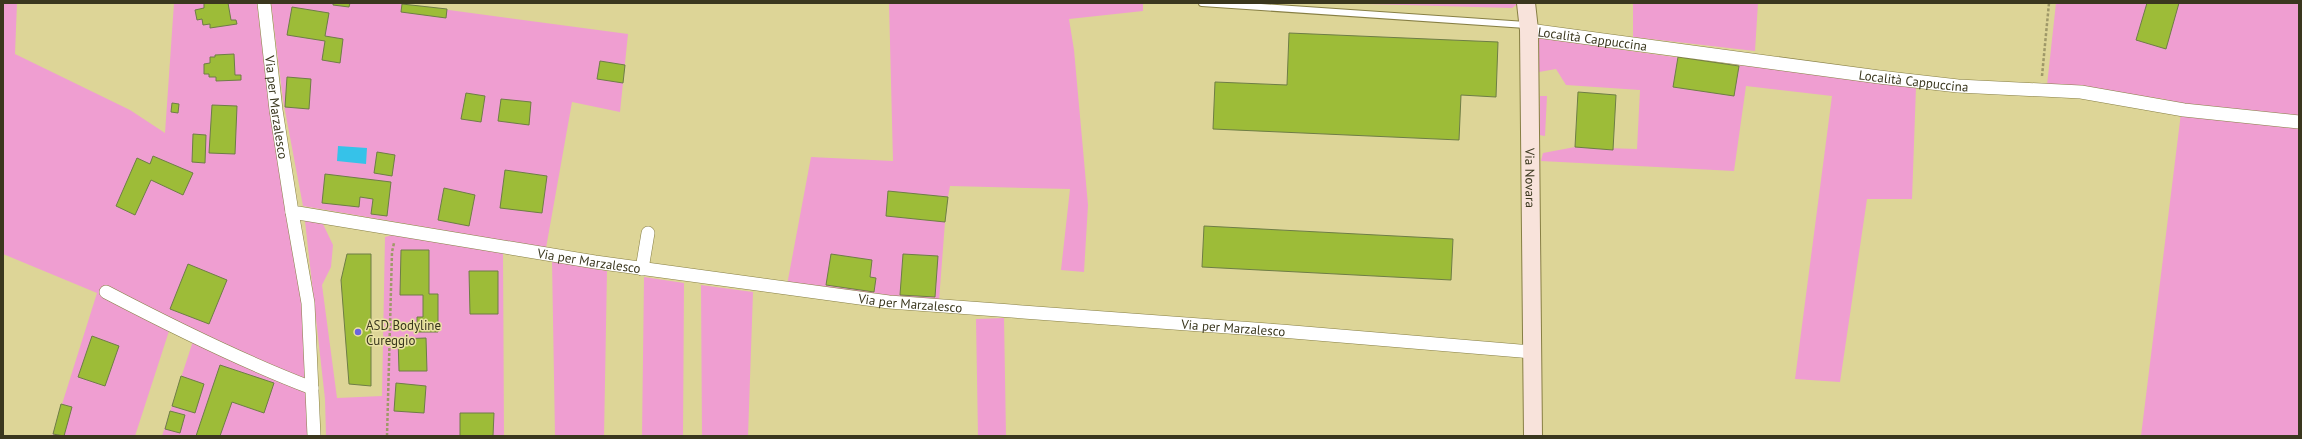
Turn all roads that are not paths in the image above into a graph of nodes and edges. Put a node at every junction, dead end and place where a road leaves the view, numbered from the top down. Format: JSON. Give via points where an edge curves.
{"nodes":[{"id":1,"x":264,"y":3,"type":"edge"},
{"id":2,"x":1202,"y":3,"type":"edge"},
{"id":3,"x":1526,"y":3,"type":"edge"},
{"id":4,"x":1529,"y":27,"type":"junction"},
{"id":5,"x":2299,"y":122,"type":"edge"},
{"id":6,"x":292,"y":212,"type":"junction"},
{"id":7,"x":648,"y":233,"type":"dead end"},
{"id":8,"x":642,"y":269,"type":"junction"},
{"id":9,"x":106,"y":292,"type":"dead end"},
{"id":10,"x":1532,"y":352,"type":"junction"},
{"id":11,"x":312,"y":388,"type":"junction"},
{"id":12,"x":314,"y":436,"type":"edge"},
{"id":13,"x":1533,"y":436,"type":"edge"}],
"edges":[{"from":1,"to":6,"type":"street","name":"Via per Marzalesco","via":[[276,110]]},
{"from":2,"to":4,"type":"lane"},
{"from":3,"to":4,"type":"main road","name":"Via Novara"},
{"from":4,"to":5,"type":"street","name":"Località Cappuccina","via":[[1879,77],[1958,86],[2082,92],[2184,110]]},
{"from":4,"to":10,"type":"main road","name":"Via Novara"},
{"from":6,"to":8,"type":"street","name":"Via per Marzalesco"},
{"from":6,"to":11,"type":"street","name":"Via per Marzalesco","via":[[308,303]]},
{"from":7,"to":8,"type":"street"},
{"from":8,"to":10,"type":"street","name":"Via per Marzalesco","via":[[888,302],[1289,331]]},
{"from":9,"to":11,"type":"street","via":[[173,327],[261,368]]},
{"from":10,"to":13,"type":"main road","name":"Via Novara"},
{"from":11,"to":12,"type":"street","name":"Via per Marzalesco"}]}
